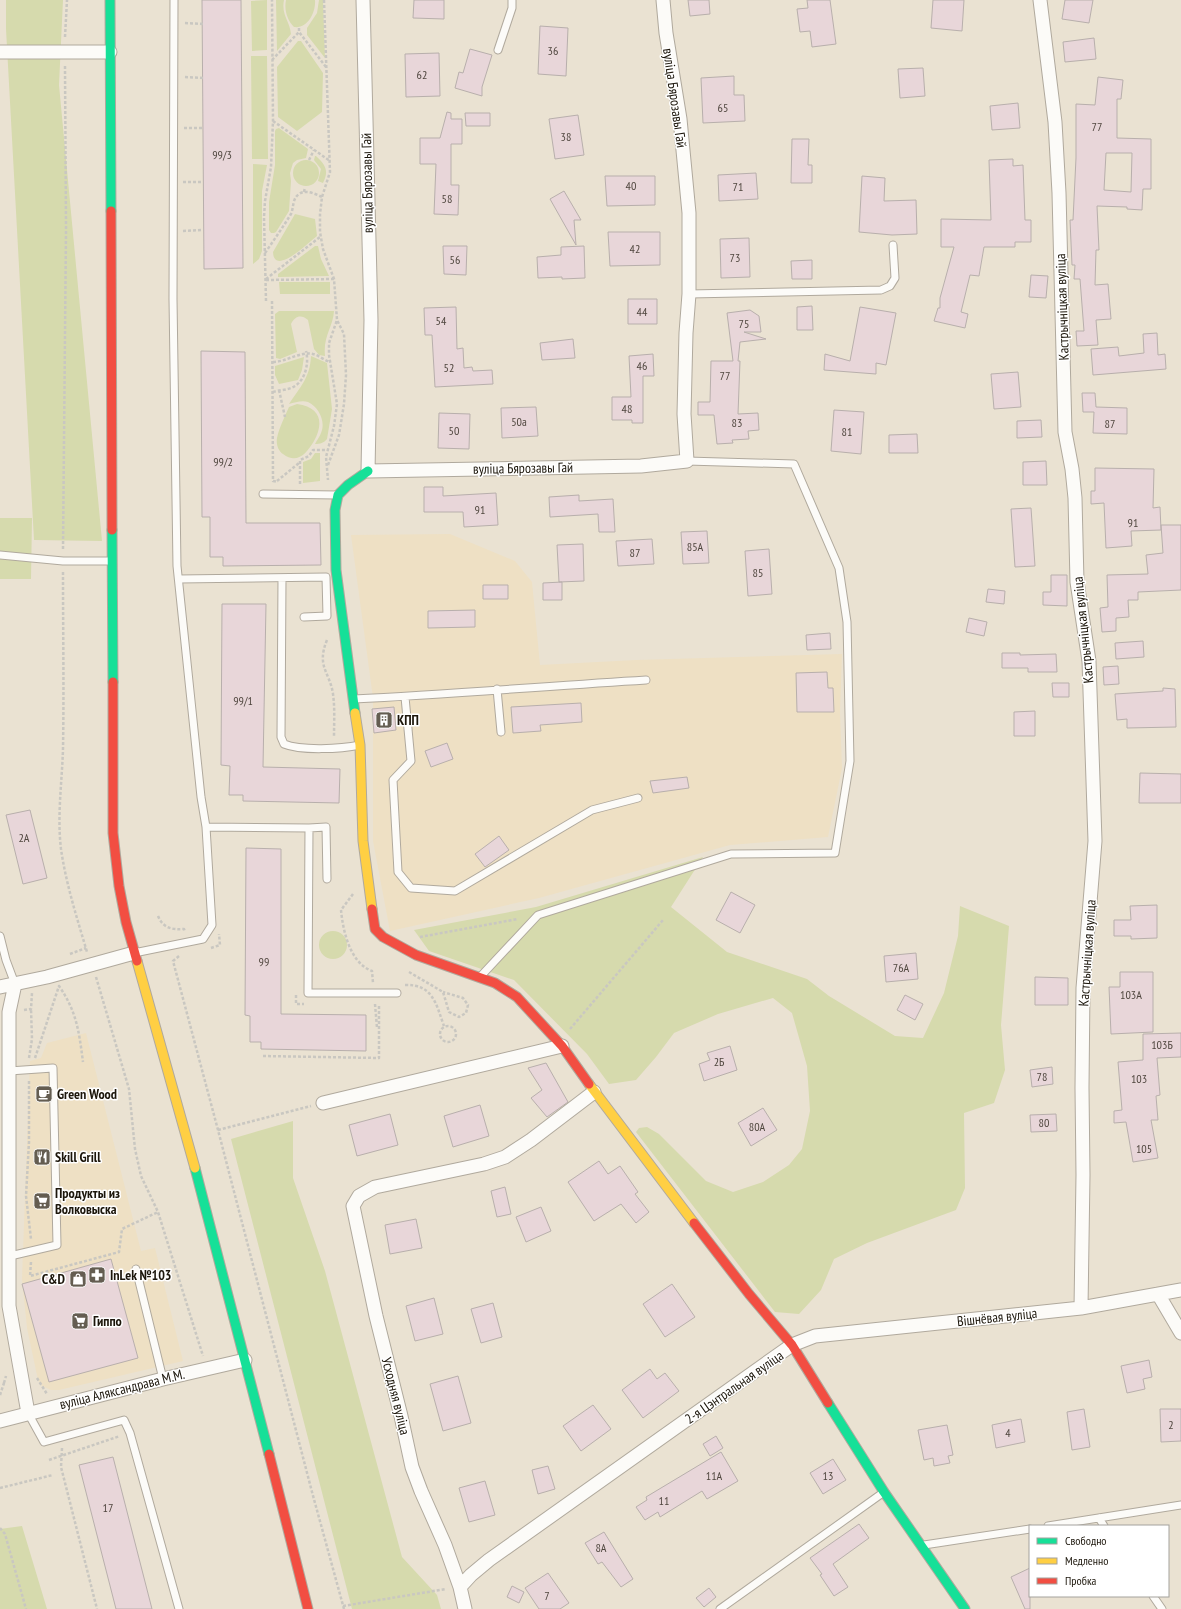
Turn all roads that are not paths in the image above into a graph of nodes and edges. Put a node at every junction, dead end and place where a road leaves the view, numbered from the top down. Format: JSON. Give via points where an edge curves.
{"nodes":[{"id":1,"x":110,"y":0,"type":"edge"},
{"id":2,"x":174,"y":0,"type":"edge"},
{"id":3,"x":363,"y":0,"type":"edge"},
{"id":4,"x":512,"y":0,"type":"edge"},
{"id":5,"x":663,"y":0,"type":"edge"},
{"id":6,"x":1040,"y":0,"type":"edge"},
{"id":7,"x":498,"y":50,"type":"dead end"},
{"id":8,"x":0,"y":52,"type":"edge"},
{"id":9,"x":110,"y":52,"type":"junction"},
{"id":10,"x":893,"y":245,"type":"dead end"},
{"id":11,"x":689,"y":294,"type":"junction"},
{"id":12,"x":687,"y":461,"type":"junction"},
{"id":13,"x":368,"y":471,"type":"junction"},
{"id":14,"x":263,"y":494,"type":"dead end"},
{"id":15,"x":338,"y":495,"type":"junction"},
{"id":16,"x":0,"y":555,"type":"edge"},
{"id":17,"x":112,"y":561,"type":"junction"},
{"id":18,"x":282,"y":578,"type":"junction"},
{"id":19,"x":179,"y":579,"type":"junction"},
{"id":20,"x":304,"y":617,"type":"dead end"},
{"id":21,"x":646,"y":680,"type":"dead end"},
{"id":22,"x":497,"y":689,"type":"junction"},
{"id":23,"x":405,"y":697,"type":"junction"},
{"id":24,"x":352,"y":699,"type":"junction"},
{"id":25,"x":501,"y":732,"type":"dead end"},
{"id":26,"x":360,"y":745,"type":"junction"},
{"id":27,"x":638,"y":798,"type":"dead end"},
{"id":28,"x":206,"y":827,"type":"junction"},
{"id":29,"x":309,"y":828,"type":"junction"},
{"id":30,"x":327,"y":878,"type":"dead end"},
{"id":31,"x":0,"y":936,"type":"edge"},
{"id":32,"x":134,"y":953,"type":"junction"},
{"id":33,"x":479,"y":978,"type":"junction"},
{"id":34,"x":15,"y":984,"type":"junction"},
{"id":35,"x":0,"y":987,"type":"edge"},
{"id":36,"x":397,"y":993,"type":"dead end"},
{"id":37,"x":562,"y":1046,"type":"junction"},
{"id":38,"x":9,"y":1071,"type":"junction"},
{"id":39,"x":594,"y":1092,"type":"junction"},
{"id":40,"x":323,"y":1103,"type":"road end"},
{"id":41,"x":10,"y":1256,"type":"junction"},
{"id":42,"x":136,"y":1269,"type":"dead end"},
{"id":43,"x":1181,"y":1290,"type":"edge"},
{"id":44,"x":1158,"y":1294,"type":"junction"},
{"id":45,"x":1081,"y":1308,"type":"junction"},
{"id":46,"x":1181,"y":1333,"type":"edge"},
{"id":47,"x":792,"y":1346,"type":"junction"},
{"id":48,"x":245,"y":1360,"type":"junction"},
{"id":49,"x":162,"y":1379,"type":"junction"},
{"id":50,"x":28,"y":1413,"type":"junction"},
{"id":51,"x":0,"y":1421,"type":"edge"},
{"id":52,"x":884,"y":1492,"type":"junction"},
{"id":53,"x":1181,"y":1505,"type":"edge"},
{"id":54,"x":1099,"y":1518,"type":"junction"},
{"id":55,"x":1054,"y":1525,"type":"edge"},
{"id":56,"x":1103,"y":1525,"type":"edge"},
{"id":57,"x":1029,"y":1529,"type":"edge"},
{"id":58,"x":922,"y":1546,"type":"junction"},
{"id":59,"x":460,"y":1586,"type":"junction"},
{"id":60,"x":1154,"y":1597,"type":"edge"},
{"id":61,"x":179,"y":1609,"type":"edge"},
{"id":62,"x":308,"y":1609,"type":"edge"},
{"id":63,"x":465,"y":1609,"type":"edge"},
{"id":64,"x":720,"y":1609,"type":"edge"},
{"id":65,"x":965,"y":1609,"type":"edge"},
{"id":66,"x":1162,"y":1609,"type":"edge"}],
"edges":[{"from":1,"to":9,"type":"main road"},
{"from":2,"to":19,"type":"lane","via":[[173,300]]},
{"from":3,"to":13,"type":"street","name":"вуліца Бярозавы Гай","via":[[371,320]]},
{"from":4,"to":7,"type":"lane","via":[[512,8]]},
{"from":5,"to":11,"type":"street","name":"вуліца Бярозавы Гай","via":[[680,119],[689,213]]},
{"from":6,"to":45,"type":"street","name":"Кастрычніцкая вуліца","via":[[1055,122],[1065,432],[1075,498],[1077,582],[1089,661],[1096,841],[1083,988]]},
{"from":8,"to":9,"type":"street"},
{"from":9,"to":17,"type":"main road"},
{"from":10,"to":11,"type":"lane","via":[[895,278],[890,286],[881,290]]},
{"from":11,"to":12,"type":"street","name":"вуліца Бярозавы Гай","via":[[684,414]]},
{"from":12,"to":13,"type":"street","name":"вуліца Бярозавы Гай","via":[[641,466]]},
{"from":12,"to":33,"type":"lane","via":[[794,464],[840,568],[847,622],[850,761],[835,853],[731,854],[538,915]]},
{"from":13,"to":15,"type":"main road"},
{"from":14,"to":15,"type":"lane"},
{"from":15,"to":24,"type":"main road","via":[[335,510],[336,570]]},
{"from":16,"to":17,"type":"lane","via":[[63,561]]},
{"from":17,"to":32,"type":"main road","via":[[113,833],[119,886]]},
{"from":18,"to":19,"type":"lane"},
{"from":18,"to":20,"type":"lane","via":[[326,577],[327,616]]},
{"from":18,"to":26,"type":"lane","via":[[281,737],[284,744],[292,747],[346,748]]},
{"from":19,"to":28,"type":"lane"},
{"from":21,"to":22,"type":"lane"},
{"from":22,"to":23,"type":"lane"},
{"from":22,"to":25,"type":"lane"},
{"from":23,"to":24,"type":"lane"},
{"from":23,"to":27,"type":"lane","via":[[411,761],[393,780],[398,872],[411,888],[455,891],[592,810]]},
{"from":24,"to":26,"type":"main road"},
{"from":26,"to":33,"type":"main road","via":[[363,841],[375,929],[383,937],[416,955]]},
{"from":28,"to":29,"type":"lane"},
{"from":28,"to":32,"type":"lane","via":[[212,925],[203,939]]},
{"from":29,"to":30,"type":"lane","via":[[326,827]]},
{"from":29,"to":36,"type":"lane","via":[[308,993]]},
{"from":31,"to":34,"type":"lane"},
{"from":32,"to":34,"type":"street"},
{"from":32,"to":48,"type":"main road"},
{"from":33,"to":37,"type":"main road","via":[[494,983],[517,997]]},
{"from":34,"to":35,"type":"street"},
{"from":34,"to":38,"type":"street","via":[[9,1012]]},
{"from":37,"to":39,"type":"main road"},
{"from":37,"to":40,"type":"street"},
{"from":38,"to":41,"type":"street"},
{"from":38,"to":41,"type":"lane","via":[[53,1068],[57,1245]]},
{"from":39,"to":47,"type":"main road"},
{"from":39,"to":59,"type":"street","name":"Усходняя вуліца","via":[[505,1157],[484,1164],[375,1187],[359,1196],[353,1206],[412,1467]]},
{"from":41,"to":50,"type":"street","via":[[9,1306]]},
{"from":42,"to":49,"type":"lane"},
{"from":43,"to":44,"type":"street","name":"Вішнёвая вуліца"},
{"from":44,"to":45,"type":"street","name":"Вішнёвая вуліца"},
{"from":44,"to":46,"type":"street"},
{"from":45,"to":47,"type":"street","name":"Вішнёвая вуліца","via":[[815,1336]]},
{"from":47,"to":52,"type":"main road","name":"2-я Цэнтральная вуліца"},
{"from":47,"to":59,"type":"street","name":"2-я Цэнтральная вуліца","via":[[489,1560]]},
{"from":48,"to":49,"type":"street","name":"вуліца Аляксандрава М.М."},
{"from":48,"to":62,"type":"main road"},
{"from":49,"to":50,"type":"street","name":"вуліца Аляксандрава М.М."},
{"from":50,"to":51,"type":"street","name":"вуліца Аляксандрава М.М."},
{"from":50,"to":61,"type":"lane","via":[[44,1442],[124,1420],[130,1433]]},
{"from":52,"to":58,"type":"main road","name":"2-я Цэнтральная вуліца"},
{"from":52,"to":64,"type":"lane"},
{"from":53,"to":54,"type":"lane"},
{"from":54,"to":55,"type":"lane"},
{"from":54,"to":56,"type":"lane"},
{"from":57,"to":58,"type":"lane"},
{"from":58,"to":65,"type":"main road","name":"2-я Цэнтральная вуліца"},
{"from":59,"to":63,"type":"street","name":"Усходняя вуліца"},
{"from":60,"to":66,"type":"lane"}]}
